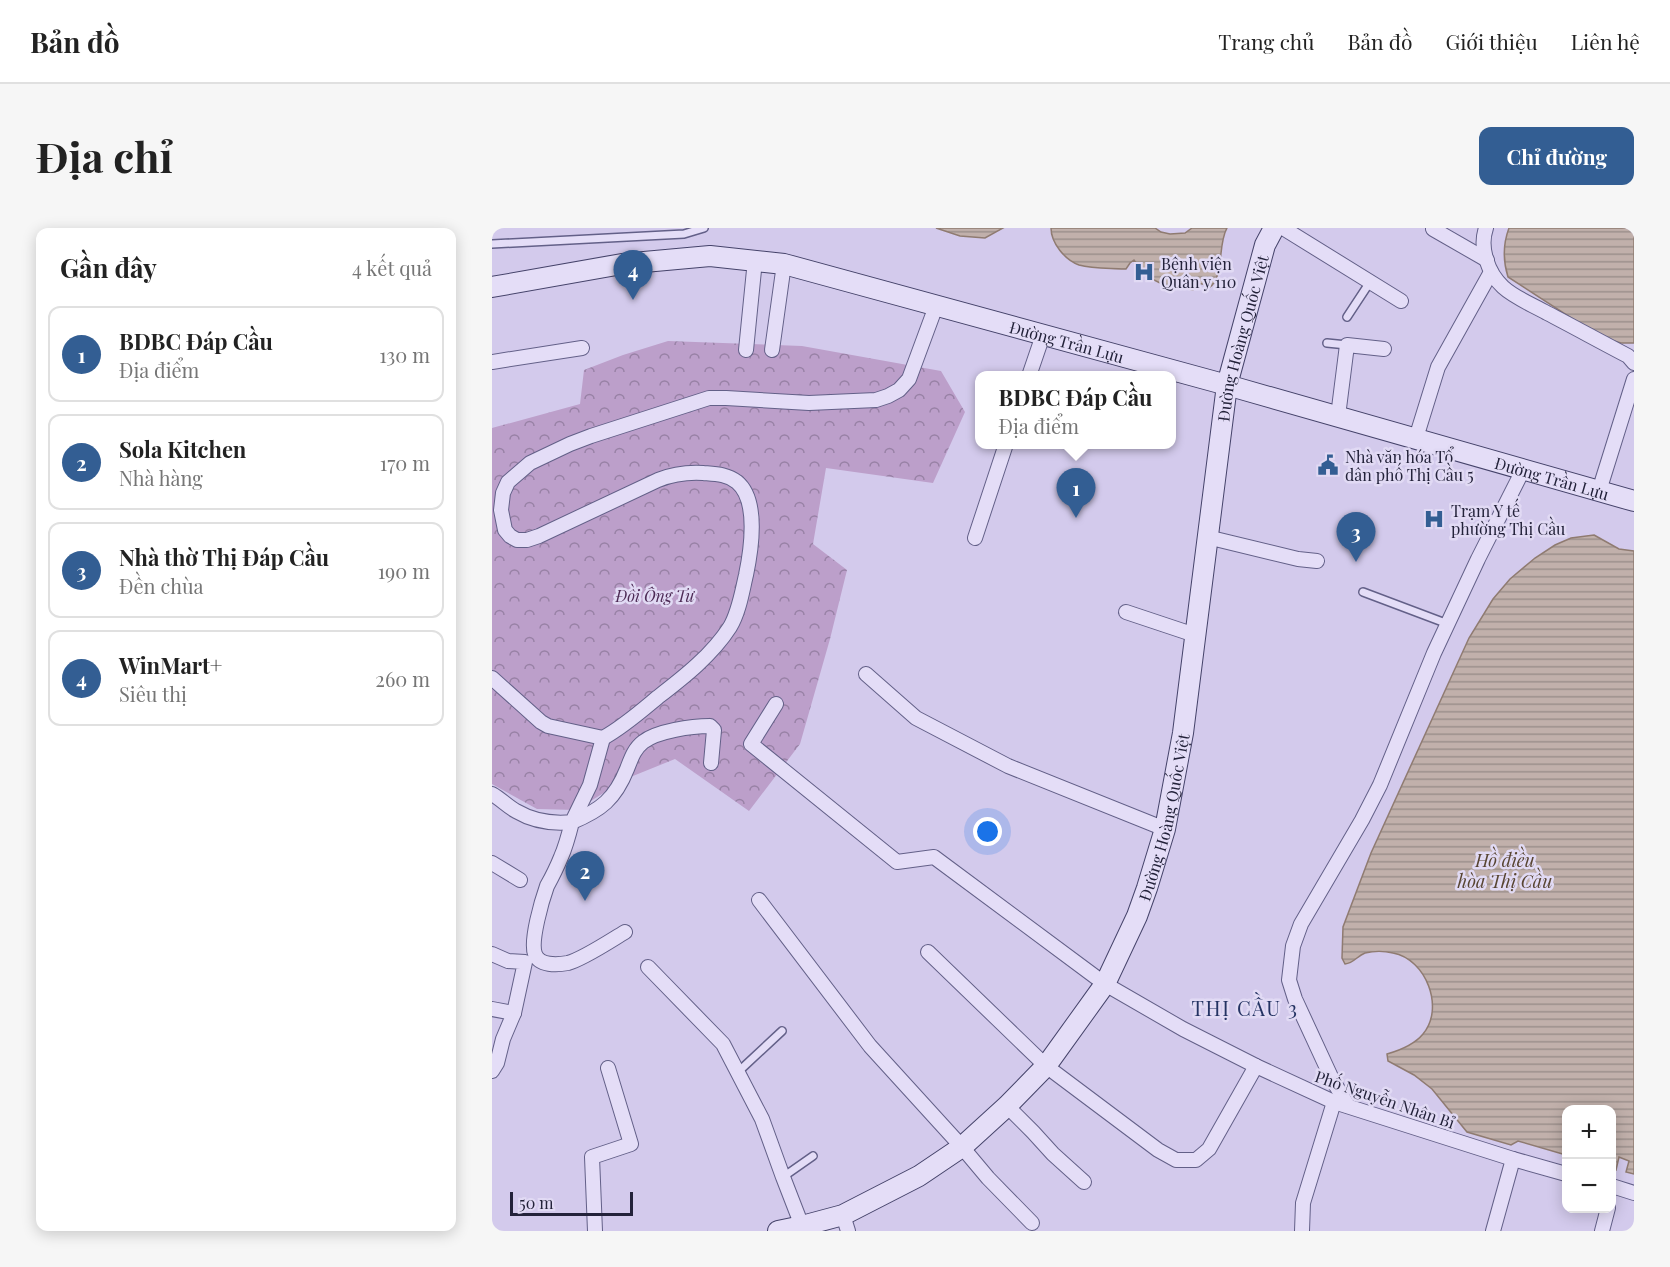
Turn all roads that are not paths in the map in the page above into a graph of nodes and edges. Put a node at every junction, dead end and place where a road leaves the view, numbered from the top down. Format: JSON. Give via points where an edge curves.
{"nodes":[{"id":1,"x":704,"y":228,"type":"edge"},
{"id":2,"x":1274,"y":228,"type":"edge"},
{"id":3,"x":1283,"y":228,"type":"edge"},
{"id":4,"x":1486,"y":228,"type":"edge"},
{"id":5,"x":1433,"y":229,"type":"edge"},
{"id":6,"x":492,"y":244,"type":"edge"},
{"id":7,"x":755,"y":261,"type":"junction"},
{"id":8,"x":784,"y":264,"type":"junction"},
{"id":9,"x":1489,"y":266,"type":"junction"},
{"id":10,"x":1370,"y":282,"type":"junction"},
{"id":11,"x":492,"y":287,"type":"edge"},
{"id":12,"x":1401,"y":301,"type":"dead end"},
{"id":13,"x":936,"y":306,"type":"junction"},
{"id":14,"x":1347,"y":317,"type":"dead end"},
{"id":15,"x":1043,"y":335,"type":"junction"},
{"id":16,"x":1327,"y":343,"type":"dead end"},
{"id":17,"x":1347,"y":345,"type":"junction"},
{"id":18,"x":582,"y":348,"type":"dead end"},
{"id":19,"x":1384,"y":349,"type":"dead end"},
{"id":20,"x":746,"y":350,"type":"dead end"},
{"id":21,"x":772,"y":350,"type":"dead end"},
{"id":22,"x":492,"y":362,"type":"edge"},
{"id":23,"x":1634,"y":363,"type":"edge"},
{"id":24,"x":1030,"y":371,"type":"edge"},
{"id":25,"x":1175,"y":371,"type":"edge"},
{"id":26,"x":1176,"y":371,"type":"edge"},
{"id":27,"x":1634,"y":379,"type":"edge"},
{"id":28,"x":1227,"y":385,"type":"junction"},
{"id":29,"x":1338,"y":416,"type":"junction"},
{"id":30,"x":1416,"y":438,"type":"junction"},
{"id":31,"x":1004,"y":449,"type":"edge"},
{"id":32,"x":1524,"y":468,"type":"junction"},
{"id":33,"x":1599,"y":491,"type":"junction"},
{"id":34,"x":1634,"y":501,"type":"edge"},
{"id":35,"x":496,"y":506,"type":"edge"},
{"id":36,"x":1207,"y":537,"type":"junction"},
{"id":37,"x":975,"y":538,"type":"dead end"},
{"id":38,"x":1317,"y":561,"type":"dead end"},
{"id":39,"x":1363,"y":592,"type":"dead end"},
{"id":40,"x":1126,"y":612,"type":"dead end"},
{"id":41,"x":1448,"y":624,"type":"junction"},
{"id":42,"x":1195,"y":635,"type":"junction"},
{"id":43,"x":866,"y":674,"type":"dead end"},
{"id":44,"x":492,"y":678,"type":"edge"},
{"id":45,"x":776,"y":704,"type":"dead end"},
{"id":46,"x":603,"y":738,"type":"junction"},
{"id":47,"x":711,"y":763,"type":"dead end"},
{"id":48,"x":492,"y":794,"type":"edge"},
{"id":49,"x":572,"y":822,"type":"junction"},
{"id":50,"x":1165,"y":829,"type":"junction"},
{"id":51,"x":492,"y":863,"type":"edge"},
{"id":52,"x":520,"y":880,"type":"dead end"},
{"id":53,"x":759,"y":900,"type":"dead end"},
{"id":54,"x":625,"y":932,"type":"dead end"},
{"id":55,"x":928,"y":952,"type":"dead end"},
{"id":56,"x":492,"y":954,"type":"edge"},
{"id":57,"x":648,"y":967,"type":"dead end"},
{"id":58,"x":1105,"y":984,"type":"junction"},
{"id":59,"x":492,"y":1009,"type":"edge"},
{"id":60,"x":514,"y":1013,"type":"junction"},
{"id":61,"x":782,"y":1031,"type":"dead end"},
{"id":62,"x":494,"y":1065,"type":"edge"},
{"id":63,"x":1046,"y":1066,"type":"junction"},
{"id":64,"x":1256,"y":1066,"type":"junction"},
{"id":65,"x":608,"y":1068,"type":"dead end"},
{"id":66,"x":738,"y":1072,"type":"junction"},
{"id":67,"x":1334,"y":1102,"type":"junction"},
{"id":68,"x":1007,"y":1106,"type":"junction"},
{"id":69,"x":1348,"y":1106,"type":"junction"},
{"id":70,"x":962,"y":1147,"type":"junction"},
{"id":71,"x":813,"y":1156,"type":"dead end"},
{"id":72,"x":1513,"y":1158,"type":"junction"},
{"id":73,"x":1562,"y":1173,"type":"edge"},
{"id":74,"x":783,"y":1177,"type":"junction"},
{"id":75,"x":1084,"y":1182,"type":"dead end"},
{"id":76,"x":1616,"y":1191,"type":"edge"},
{"id":77,"x":1634,"y":1193,"type":"edge"},
{"id":78,"x":1607,"y":1213,"type":"edge"},
{"id":79,"x":846,"y":1223,"type":"edge"},
{"id":80,"x":1032,"y":1223,"type":"dead end"},
{"id":81,"x":802,"y":1226,"type":"junction"},
{"id":82,"x":596,"y":1231,"type":"edge"},
{"id":83,"x":778,"y":1231,"type":"edge"},
{"id":84,"x":1302,"y":1231,"type":"edge"},
{"id":85,"x":1493,"y":1231,"type":"edge"},
{"id":86,"x":1602,"y":1231,"type":"edge"}],
"edges":[{"from":1,"to":6,"type":"lane","via":[[684,234]]},
{"from":2,"to":28,"type":"main road","name":"Đường Hoàng Quốc Việt","via":[[1265,245]]},
{"from":3,"to":10,"type":"street"},
{"from":4,"to":9,"type":"street"},
{"from":5,"to":9,"type":"street"},
{"from":7,"to":8,"type":"main road","name":"Đường Trần Lựu"},
{"from":7,"to":11,"type":"main road","name":"Đường Trần Lựu","via":[[710,256],[622,264]]},
{"from":7,"to":20,"type":"street"},
{"from":8,"to":13,"type":"main road","name":"Đường Trần Lựu"},
{"from":8,"to":21,"type":"street"},
{"from":9,"to":23,"type":"street","via":[[1503,287],[1628,356]]},
{"from":9,"to":30,"type":"street","via":[[1438,367]]},
{"from":10,"to":12,"type":"street"},
{"from":10,"to":14,"type":"lane"},
{"from":13,"to":15,"type":"main road","name":"Đường Trần Lựu"},
{"from":13,"to":35,"type":"street","via":[[909,379],[888,396],[809,403],[726,398],[694,402],[547,454],[508,482]]},
{"from":15,"to":24,"type":"street"},
{"from":15,"to":25,"type":"main road","name":"Đường Trần Lựu"},
{"from":16,"to":17,"type":"lane"},
{"from":17,"to":19,"type":"street"},
{"from":17,"to":29,"type":"street"},
{"from":18,"to":22,"type":"street"},
{"from":26,"to":28,"type":"main road","name":"Đường Trần Lựu"},
{"from":27,"to":33,"type":"street"},
{"from":28,"to":29,"type":"main road","name":"Đường Trần Lựu"},
{"from":28,"to":36,"type":"main road","name":"Đường Hoàng Quốc Việt"},
{"from":29,"to":30,"type":"main road","name":"Đường Trần Lựu"},
{"from":30,"to":32,"type":"main road","name":"Đường Trần Lựu"},
{"from":31,"to":37,"type":"street"},
{"from":32,"to":33,"type":"main road","name":"Đường Trần Lựu"},
{"from":32,"to":41,"type":"street"},
{"from":33,"to":34,"type":"main road","name":"Đường Trần Lựu"},
{"from":35,"to":46,"type":"street","via":[[510,536],[527,540],[674,474],[728,477],[739,483],[746,496],[752,525],[748,561],[730,626],[693,669]]},
{"from":36,"to":38,"type":"street"},
{"from":36,"to":42,"type":"main road","name":"Đường Hoàng Quốc Việt"},
{"from":39,"to":41,"type":"lane"},
{"from":40,"to":42,"type":"street"},
{"from":41,"to":69,"type":"street","via":[[1380,785],[1301,924],[1293,946],[1288,980]]},
{"from":42,"to":50,"type":"main road","name":"Đường Hoàng Quốc Việt","via":[[1183,734]]},
{"from":43,"to":50,"type":"street","via":[[916,718],[997,761]]},
{"from":44,"to":46,"type":"street","via":[[548,726]]},
{"from":45,"to":58,"type":"street","name":"Phố Nguyễn Nhân Bỉ","via":[[751,744],[897,862],[934,857]]},
{"from":46,"to":49,"type":"street","via":[[590,785]]},
{"from":47,"to":49,"type":"street","via":[[714,730],[710,726],[656,735],[633,753],[608,802]]},
{"from":48,"to":49,"type":"street","via":[[515,811],[535,819],[558,824]]},
{"from":49,"to":54,"type":"street","via":[[540,908],[535,955],[540,962],[550,964],[571,962]]},
{"from":50,"to":58,"type":"main road","name":"Đường Hoàng Quốc Việt","via":[[1137,916]]},
{"from":51,"to":52,"type":"street"},
{"from":53,"to":70,"type":"street","via":[[870,1046]]},
{"from":55,"to":63,"type":"street"},
{"from":56,"to":60,"type":"street","via":[[525,963]]},
{"from":57,"to":66,"type":"street","via":[[723,1044]]},
{"from":58,"to":63,"type":"main road","name":"Đường Hoàng Quốc Việt"},
{"from":58,"to":64,"type":"street","name":"Phố Nguyễn Nhân Bỉ"},
{"from":59,"to":60,"type":"street"},
{"from":60,"to":62,"type":"street"},
{"from":61,"to":66,"type":"lane"},
{"from":63,"to":64,"type":"street","via":[[1176,1160],[1196,1160],[1209,1149]]},
{"from":63,"to":68,"type":"main road","name":"Đường Hoàng Quốc Việt"},
{"from":64,"to":67,"type":"street","name":"Phố Nguyễn Nhân Bỉ"},
{"from":65,"to":82,"type":"street","via":[[632,1144],[592,1157]]},
{"from":66,"to":74,"type":"street","via":[[762,1119]]},
{"from":67,"to":69,"type":"street","name":"Phố Nguyễn Nhân Bỉ"},
{"from":67,"to":84,"type":"street","via":[[1303,1203]]},
{"from":68,"to":70,"type":"main road","name":"Đường Hoàng Quốc Việt"},
{"from":68,"to":75,"type":"street"},
{"from":69,"to":72,"type":"street","name":"Phố Nguyễn Nhân Bỉ"},
{"from":70,"to":79,"type":"main road","name":"Đường Hoàng Quốc Việt"},
{"from":70,"to":80,"type":"street"},
{"from":71,"to":74,"type":"lane"},
{"from":72,"to":73,"type":"street","name":"Phố Nguyễn Nhân Bỉ"},
{"from":72,"to":85,"type":"street"},
{"from":74,"to":81,"type":"street"},
{"from":76,"to":77,"type":"street"},
{"from":78,"to":86,"type":"street"},
{"from":79,"to":81,"type":"main road","name":"Đường Hoàng Quốc Việt"},
{"from":81,"to":83,"type":"main road","name":"Đường Hoàng Quốc Việt"}]}
